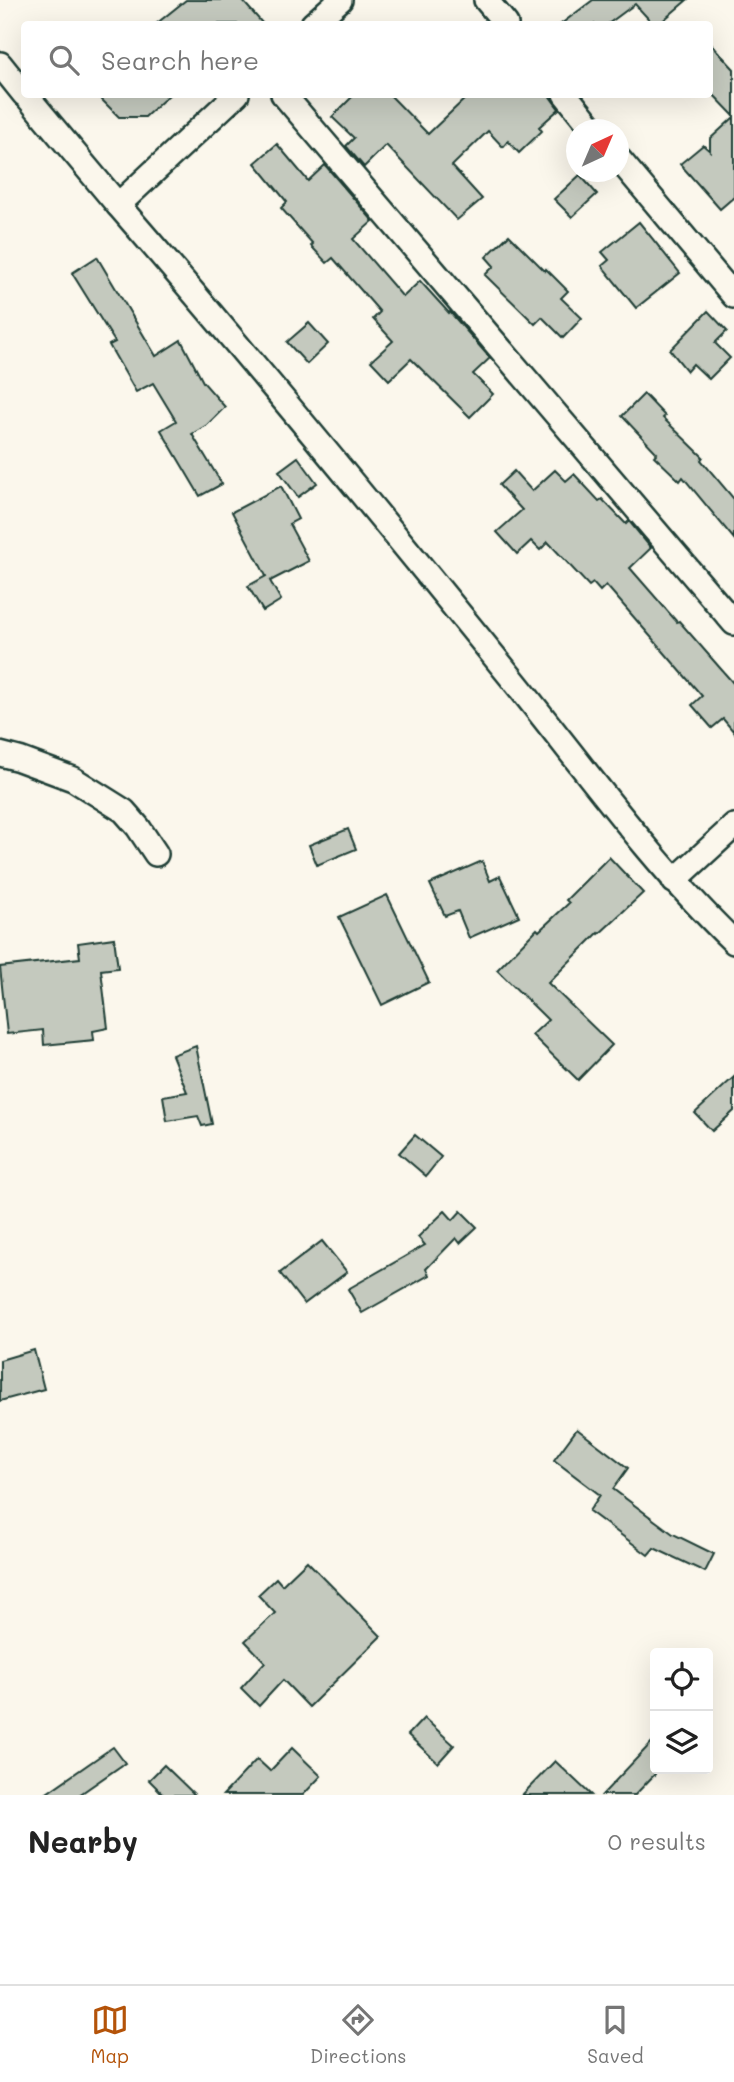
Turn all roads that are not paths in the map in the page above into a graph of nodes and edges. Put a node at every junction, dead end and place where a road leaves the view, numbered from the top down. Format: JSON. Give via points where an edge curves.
{"nodes":[{"id":1,"x":340,"y":0,"type":"edge"},
{"id":2,"x":486,"y":0,"type":"edge"},
{"id":3,"x":316,"y":21,"type":"edge"},
{"id":4,"x":504,"y":21,"type":"edge"},
{"id":5,"x":0,"y":64,"type":"edge"},
{"id":6,"x":21,"y":89,"type":"edge"},
{"id":7,"x":28,"y":98,"type":"edge"},
{"id":8,"x":233,"y":98,"type":"edge"},
{"id":9,"x":286,"y":98,"type":"edge"},
{"id":10,"x":568,"y":98,"type":"edge"},
{"id":11,"x":585,"y":119,"type":"edge"},
{"id":12,"x":629,"y":171,"type":"edge"},
{"id":13,"x":118,"y":205,"type":"junction"},
{"id":14,"x":734,"y":296,"type":"edge"},
{"id":15,"x":734,"y":623,"type":"edge"},
{"id":16,"x":0,"y":754,"type":"edge"},
{"id":17,"x":734,"y":826,"type":"edge"},
{"id":18,"x":156,"y":854,"type":"dead end"},
{"id":19,"x":674,"y":881,"type":"junction"},
{"id":20,"x":734,"y":942,"type":"edge"}],
"edges":[{"from":1,"to":3,"type":"street"},
{"from":2,"to":4,"type":"street"},
{"from":5,"to":6,"type":"street"},
{"from":7,"to":13,"type":"street"},
{"from":8,"to":13,"type":"street"},
{"from":9,"to":15,"type":"street"},
{"from":10,"to":11,"type":"street"},
{"from":12,"to":14,"type":"street"},
{"from":13,"to":19,"type":"street","via":[[284,399]]},
{"from":16,"to":18,"type":"street","via":[[73,779],[124,811]]},
{"from":17,"to":19,"type":"street"},
{"from":19,"to":20,"type":"street"}]}
